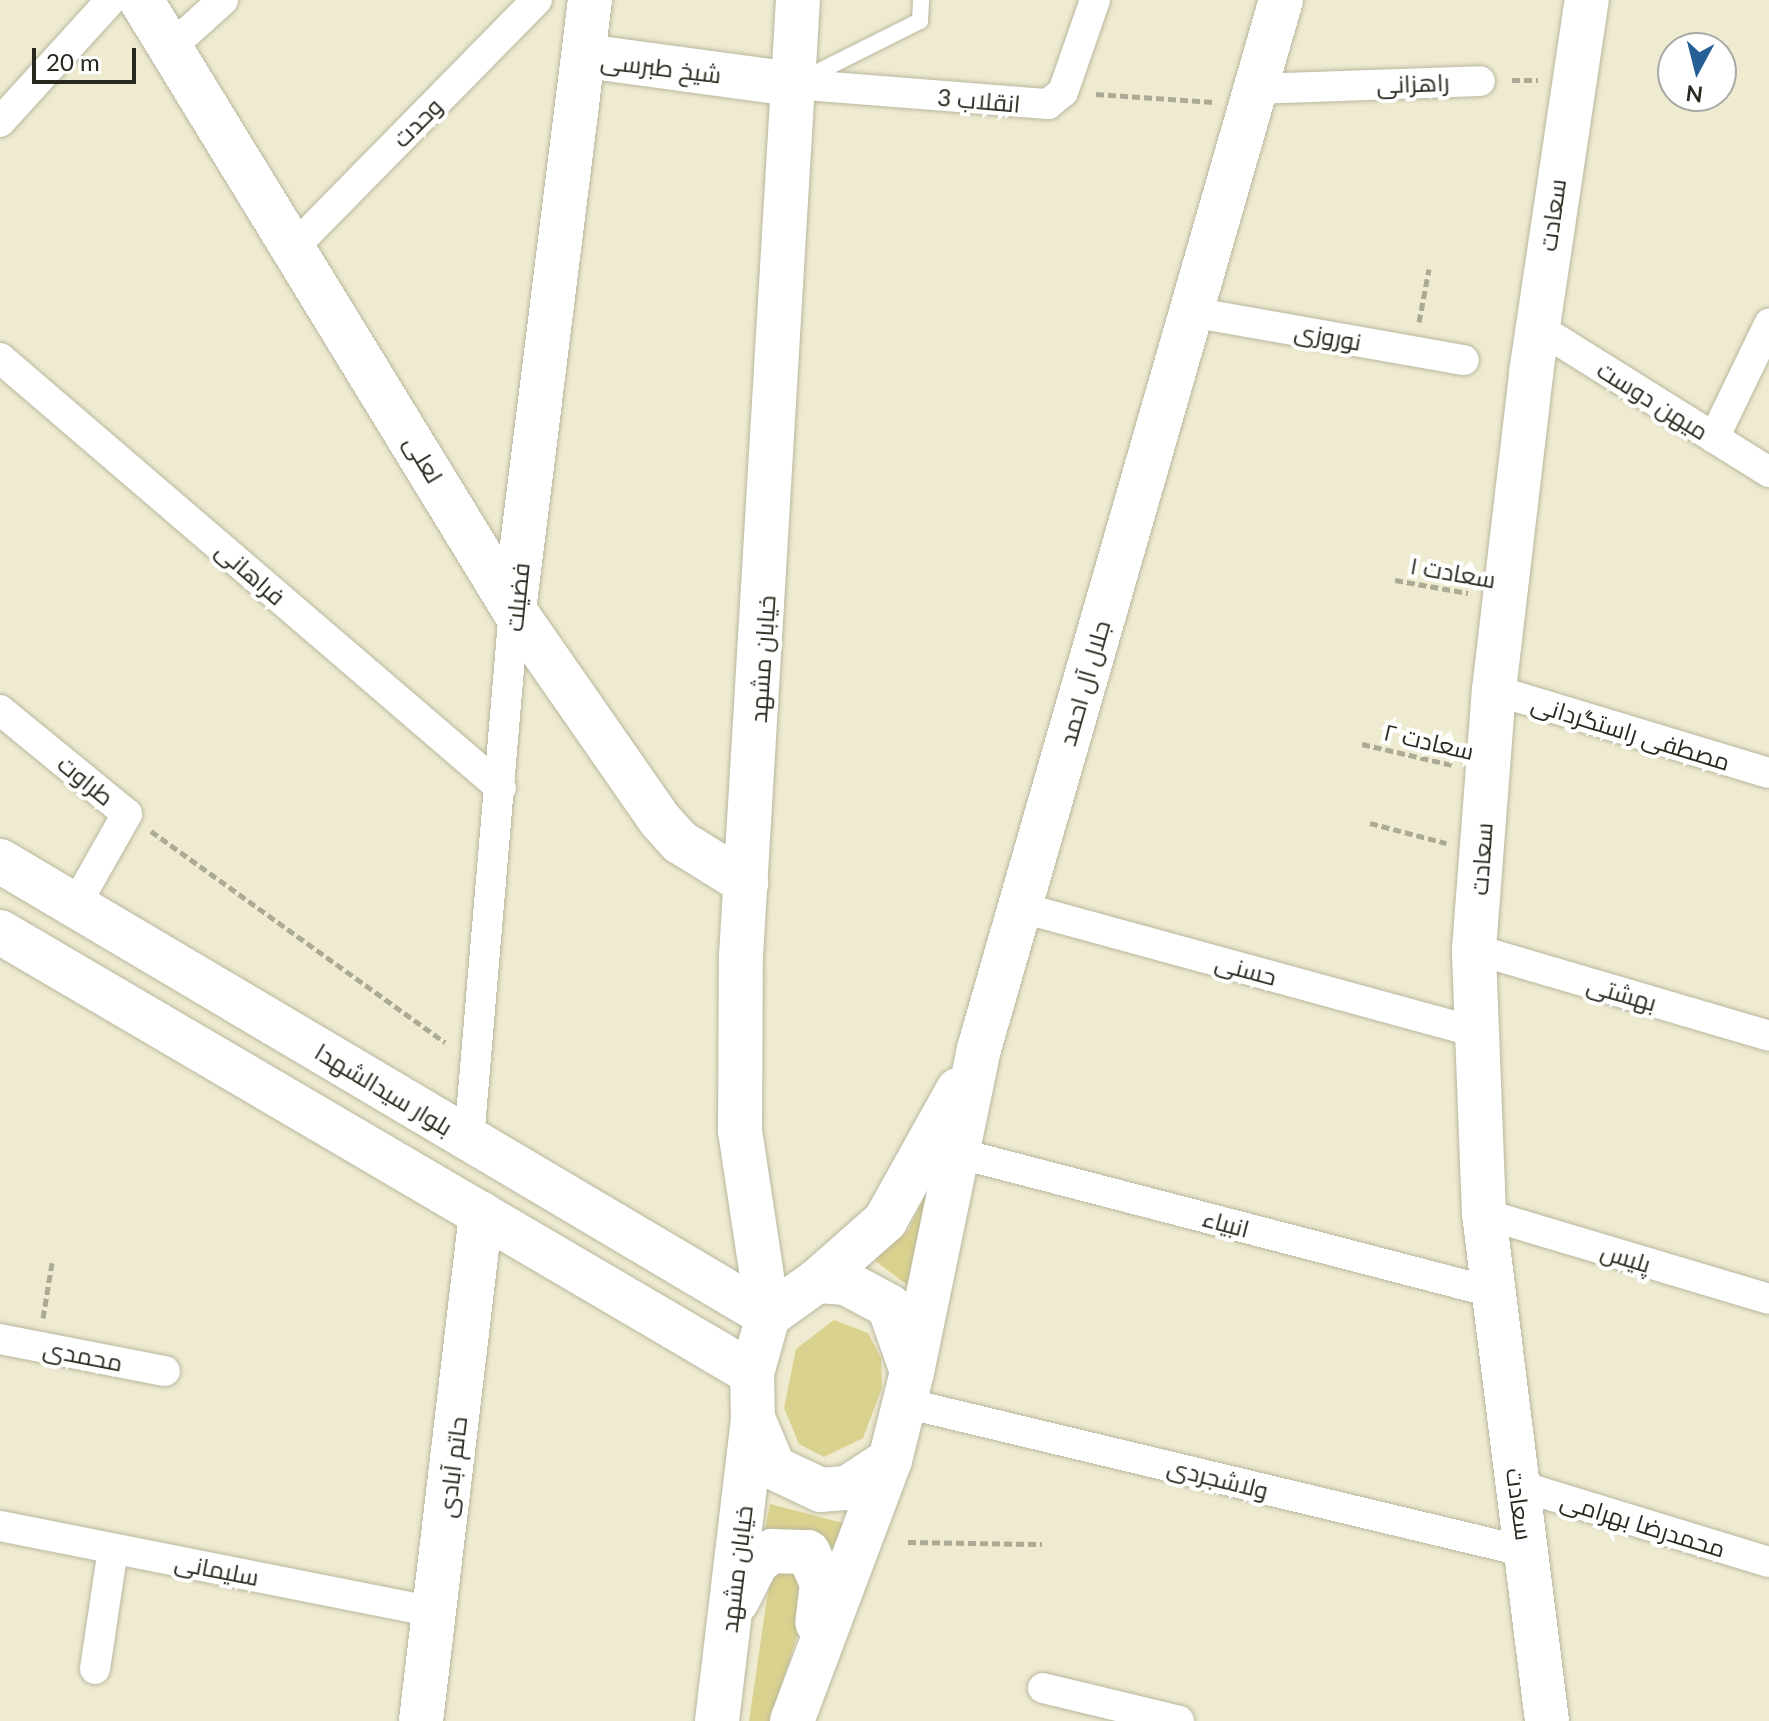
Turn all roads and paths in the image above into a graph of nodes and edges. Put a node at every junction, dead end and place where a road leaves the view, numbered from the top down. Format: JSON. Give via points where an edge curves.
{"nodes":[{"id":1,"x":111,"y":0,"type":"edge"},
{"id":2,"x":141,"y":0,"type":"edge"},
{"id":3,"x":223,"y":0,"type":"edge"},
{"id":4,"x":537,"y":0,"type":"edge"},
{"id":5,"x":590,"y":0,"type":"edge"},
{"id":6,"x":798,"y":0,"type":"edge"},
{"id":7,"x":921,"y":0,"type":"edge"},
{"id":8,"x":1095,"y":0,"type":"edge"},
{"id":9,"x":1281,"y":0,"type":"edge"},
{"id":10,"x":1587,"y":0,"type":"edge"},
{"id":11,"x":171,"y":47,"type":"junction"},
{"id":12,"x":585,"y":56,"type":"junction"},
{"id":13,"x":1571,"y":79,"type":"junction"},
{"id":14,"x":1480,"y":81,"type":"joint"},
{"id":15,"x":793,"y":84,"type":"junction"},
{"id":16,"x":1063,"y":92,"type":"junction"},
{"id":17,"x":1253,"y":97,"type":"junction"},
{"id":18,"x":0,"y":122,"type":"edge"},
{"id":19,"x":296,"y":245,"type":"junction"},
{"id":20,"x":1429,"y":269,"type":"dead end"},
{"id":21,"x":1191,"y":312,"type":"junction"},
{"id":22,"x":1769,"y":324,"type":"edge"},
{"id":23,"x":1537,"y":327,"type":"junction"},
{"id":24,"x":1413,"y":351,"type":"junction"},
{"id":25,"x":0,"y":358,"type":"edge"},
{"id":26,"x":1464,"y":360,"type":"dead end"},
{"id":27,"x":1714,"y":438,"type":"junction"},
{"id":28,"x":1769,"y":472,"type":"edge"},
{"id":29,"x":1395,"y":580,"type":"dead end"},
{"id":30,"x":1504,"y":600,"type":"junction"},
{"id":31,"x":514,"y":610,"type":"junction"},
{"id":32,"x":1494,"y":690,"type":"junction"},
{"id":33,"x":0,"y":710,"type":"edge"},
{"id":34,"x":1362,"y":744,"type":"dead end"},
{"id":35,"x":1769,"y":773,"type":"edge"},
{"id":36,"x":1488,"y":774,"type":"junction"},
{"id":37,"x":501,"y":788,"type":"junction"},
{"id":38,"x":127,"y":814,"type":"junction"},
{"id":39,"x":1370,"y":823,"type":"dead end"},
{"id":40,"x":1482,"y":852,"type":"junction"},
{"id":41,"x":0,"y":861,"type":"edge"},
{"id":42,"x":746,"y":883,"type":"junction"},
{"id":43,"x":75,"y":906,"type":"junction"},
{"id":44,"x":1019,"y":907,"type":"junction"},
{"id":45,"x":0,"y":932,"type":"edge"},
{"id":46,"x":1474,"y":949,"type":"junction"},
{"id":47,"x":1473,"y":1031,"type":"junction"},
{"id":48,"x":1769,"y":1036,"type":"edge"},
{"id":49,"x":979,"y":1049,"type":"junction"},
{"id":50,"x":477,"y":1066,"type":"junction"},
{"id":51,"x":469,"y":1139,"type":"junction"},
{"id":52,"x":961,"y":1154,"type":"junction"},
{"id":53,"x":481,"y":1214,"type":"junction"},
{"id":54,"x":1484,"y":1214,"type":"junction"},
{"id":55,"x":638,"y":1239,"type":"junction"},
{"id":56,"x":52,"y":1263,"type":"dead end"},
{"id":57,"x":817,"y":1281,"type":"junction"},
{"id":58,"x":609,"y":1289,"type":"junction"},
{"id":59,"x":1492,"y":1292,"type":"junction"},
{"id":60,"x":1769,"y":1299,"type":"edge"},
{"id":61,"x":768,"y":1316,"type":"junction"},
{"id":62,"x":0,"y":1339,"type":"edge"},
{"id":63,"x":39,"y":1346,"type":"junction"},
{"id":64,"x":165,"y":1371,"type":"dead end"},
{"id":65,"x":752,"y":1373,"type":"junction"},
{"id":66,"x":911,"y":1388,"type":"junction"},
{"id":67,"x":753,"y":1418,"type":"junction"},
{"id":68,"x":890,"y":1460,"type":"junction"},
{"id":69,"x":1517,"y":1485,"type":"junction"},
{"id":70,"x":0,"y":1526,"type":"edge"},
{"id":71,"x":908,"y":1542,"type":"dead end"},
{"id":72,"x":1042,"y":1544,"type":"dead end"},
{"id":73,"x":113,"y":1549,"type":"junction"},
{"id":74,"x":1527,"y":1552,"type":"junction"},
{"id":75,"x":1769,"y":1562,"type":"edge"},
{"id":76,"x":434,"y":1612,"type":"junction"},
{"id":77,"x":731,"y":1613,"type":"junction"},
{"id":78,"x":95,"y":1669,"type":"dead end"},
{"id":79,"x":1043,"y":1688,"type":"dead end"},
{"id":80,"x":798,"y":1703,"type":"edge"},
{"id":81,"x":421,"y":1721,"type":"edge"},
{"id":82,"x":717,"y":1721,"type":"edge"},
{"id":83,"x":1179,"y":1721,"type":"edge"},
{"id":84,"x":1547,"y":1721,"type":"edge"}],
"edges":[{"from":1,"to":18,"type":"street"},
{"from":2,"to":11,"type":"street","name":"لعلی"},
{"from":3,"to":11,"type":"street"},
{"from":4,"to":19,"type":"street","name":"وحدت"},
{"from":5,"to":12,"type":"street","name":"شیخ طبرسی"},
{"from":6,"to":15,"type":"street","name":"خیابان مشهد"},
{"from":7,"to":15,"type":"lane","via":[[920,21]]},
{"from":8,"to":16,"type":"street"},
{"from":9,"to":17,"type":"street","name":"جلال آل احمد"},
{"from":10,"to":13,"type":"street","name":"سعادت"},
{"from":11,"to":19,"type":"street","name":"لعلی"},
{"from":12,"to":15,"type":"street","name":"شیخ طبرسی"},
{"from":12,"to":31,"type":"street","name":"فضیلت"},
{"from":13,"to":14,"type":"path","name":"راهزانی"},
{"from":13,"to":23,"type":"street","name":"سعادت"},
{"from":14,"to":17,"type":"street","name":"راهزانی"},
{"from":15,"to":16,"type":"street","name":"انقلاب 3","via":[[1024,105],[1048,104]]},
{"from":15,"to":42,"type":"street","name":"خیابان مشهد"},
{"from":16,"to":17,"type":"path"},
{"from":17,"to":21,"type":"street","name":"جلال آل احمد"},
{"from":19,"to":31,"type":"street","name":"لعلی"},
{"from":20,"to":24,"type":"path"},
{"from":21,"to":24,"type":"street","name":"نوروزی"},
{"from":21,"to":44,"type":"street","name":"جلال آل احمد"},
{"from":22,"to":27,"type":"street"},
{"from":23,"to":27,"type":"street","name":"میهن دوست"},
{"from":23,"to":30,"type":"street","name":"سعادت"},
{"from":24,"to":26,"type":"street","name":"نوروزی"},
{"from":25,"to":37,"type":"street","name":"فراهانی"},
{"from":27,"to":28,"type":"street","name":"میهن دوست"},
{"from":29,"to":30,"type":"path","name":"سعادت ۱"},
{"from":30,"to":32,"type":"street","name":"سعادت"},
{"from":31,"to":37,"type":"street","name":"فضیلت"},
{"from":31,"to":42,"type":"street","name":"لعلی","via":[[660,820],[680,842]]},
{"from":32,"to":35,"type":"street","name":"مصطفی راستگردانی"},
{"from":32,"to":36,"type":"street","name":"سعادت"},
{"from":33,"to":38,"type":"street","name":"طراوت"},
{"from":34,"to":36,"type":"path","name":"سعادت ۲"},
{"from":36,"to":40,"type":"street","name":"سعادت"},
{"from":37,"to":50,"type":"street","name":"فضیلت"},
{"from":38,"to":43,"type":"street","name":"طراوت"},
{"from":38,"to":50,"type":"path"},
{"from":39,"to":40,"type":"path"},
{"from":40,"to":46,"type":"street","name":"سعادت"},
{"from":41,"to":43,"type":"street","name":"بلوار سیدالشهدا"},
{"from":42,"to":61,"type":"street","name":"خیابان مشهد","via":[[740,1130]]},
{"from":43,"to":51,"type":"street","name":"بلوار سیدالشهدا"},
{"from":44,"to":47,"type":"street","name":"حسنی"},
{"from":44,"to":49,"type":"street","name":"جلال آل احمد"},
{"from":45,"to":53,"type":"street"},
{"from":46,"to":47,"type":"street","name":"سعادت"},
{"from":46,"to":48,"type":"street","name":"بهشتی"},
{"from":47,"to":54,"type":"street","name":"سعادت"},
{"from":49,"to":52,"type":"street","name":"جلال آل احمد"},
{"from":49,"to":57,"type":"street","via":[[885,1221]]},
{"from":50,"to":51,"type":"street","name":"فضیلت"},
{"from":51,"to":55,"type":"street","name":"بلوار سیدالشهدا"},
{"from":52,"to":59,"type":"street","name":"انبیاء"},
{"from":52,"to":66,"type":"street","name":"جلال آل احمد"},
{"from":53,"to":58,"type":"street"},
{"from":53,"to":76,"type":"street","name":"حاتم آبادی"},
{"from":54,"to":59,"type":"street","name":"سعادت"},
{"from":54,"to":60,"type":"street","name":"پلیس"},
{"from":55,"to":58,"type":"street"},
{"from":55,"to":61,"type":"street","name":"بلوار سیدالشهدا"},
{"from":56,"to":63,"type":"path"},
{"from":57,"to":61,"type":"street"},
{"from":57,"to":66,"type":"street","via":[[846,1283],[889,1306]]},
{"from":58,"to":65,"type":"street"},
{"from":59,"to":69,"type":"street","name":"سعادت"},
{"from":61,"to":65,"type":"street"},
{"from":62,"to":63,"type":"street","name":"محمدی"},
{"from":63,"to":64,"type":"street","name":"محمدی"},
{"from":65,"to":67,"type":"street"},
{"from":66,"to":68,"type":"street"},
{"from":66,"to":74,"type":"street","name":"ولاشجردی"},
{"from":67,"to":68,"type":"street","via":[[762,1451],[795,1482],[847,1488]]},
{"from":67,"to":77,"type":"street","name":"خیابان مشهد"},
{"from":68,"to":80,"type":"street"},
{"from":69,"to":74,"type":"street","name":"سعادت"},
{"from":69,"to":75,"type":"street","name":"محمدرضا بهرامی"},
{"from":70,"to":73,"type":"street","name":"سلیمانی"},
{"from":71,"to":72,"type":"path"},
{"from":73,"to":76,"type":"street","name":"سلیمانی"},
{"from":73,"to":78,"type":"street"},
{"from":74,"to":84,"type":"street","name":"سعادت"},
{"from":76,"to":81,"type":"street","name":"حاتم آبادی"},
{"from":77,"to":80,"type":"street","via":[[757,1562],[788,1547],[808,1552],[822,1584]]},
{"from":77,"to":82,"type":"street","name":"خیابان مشهد"},
{"from":79,"to":83,"type":"street"}]}
